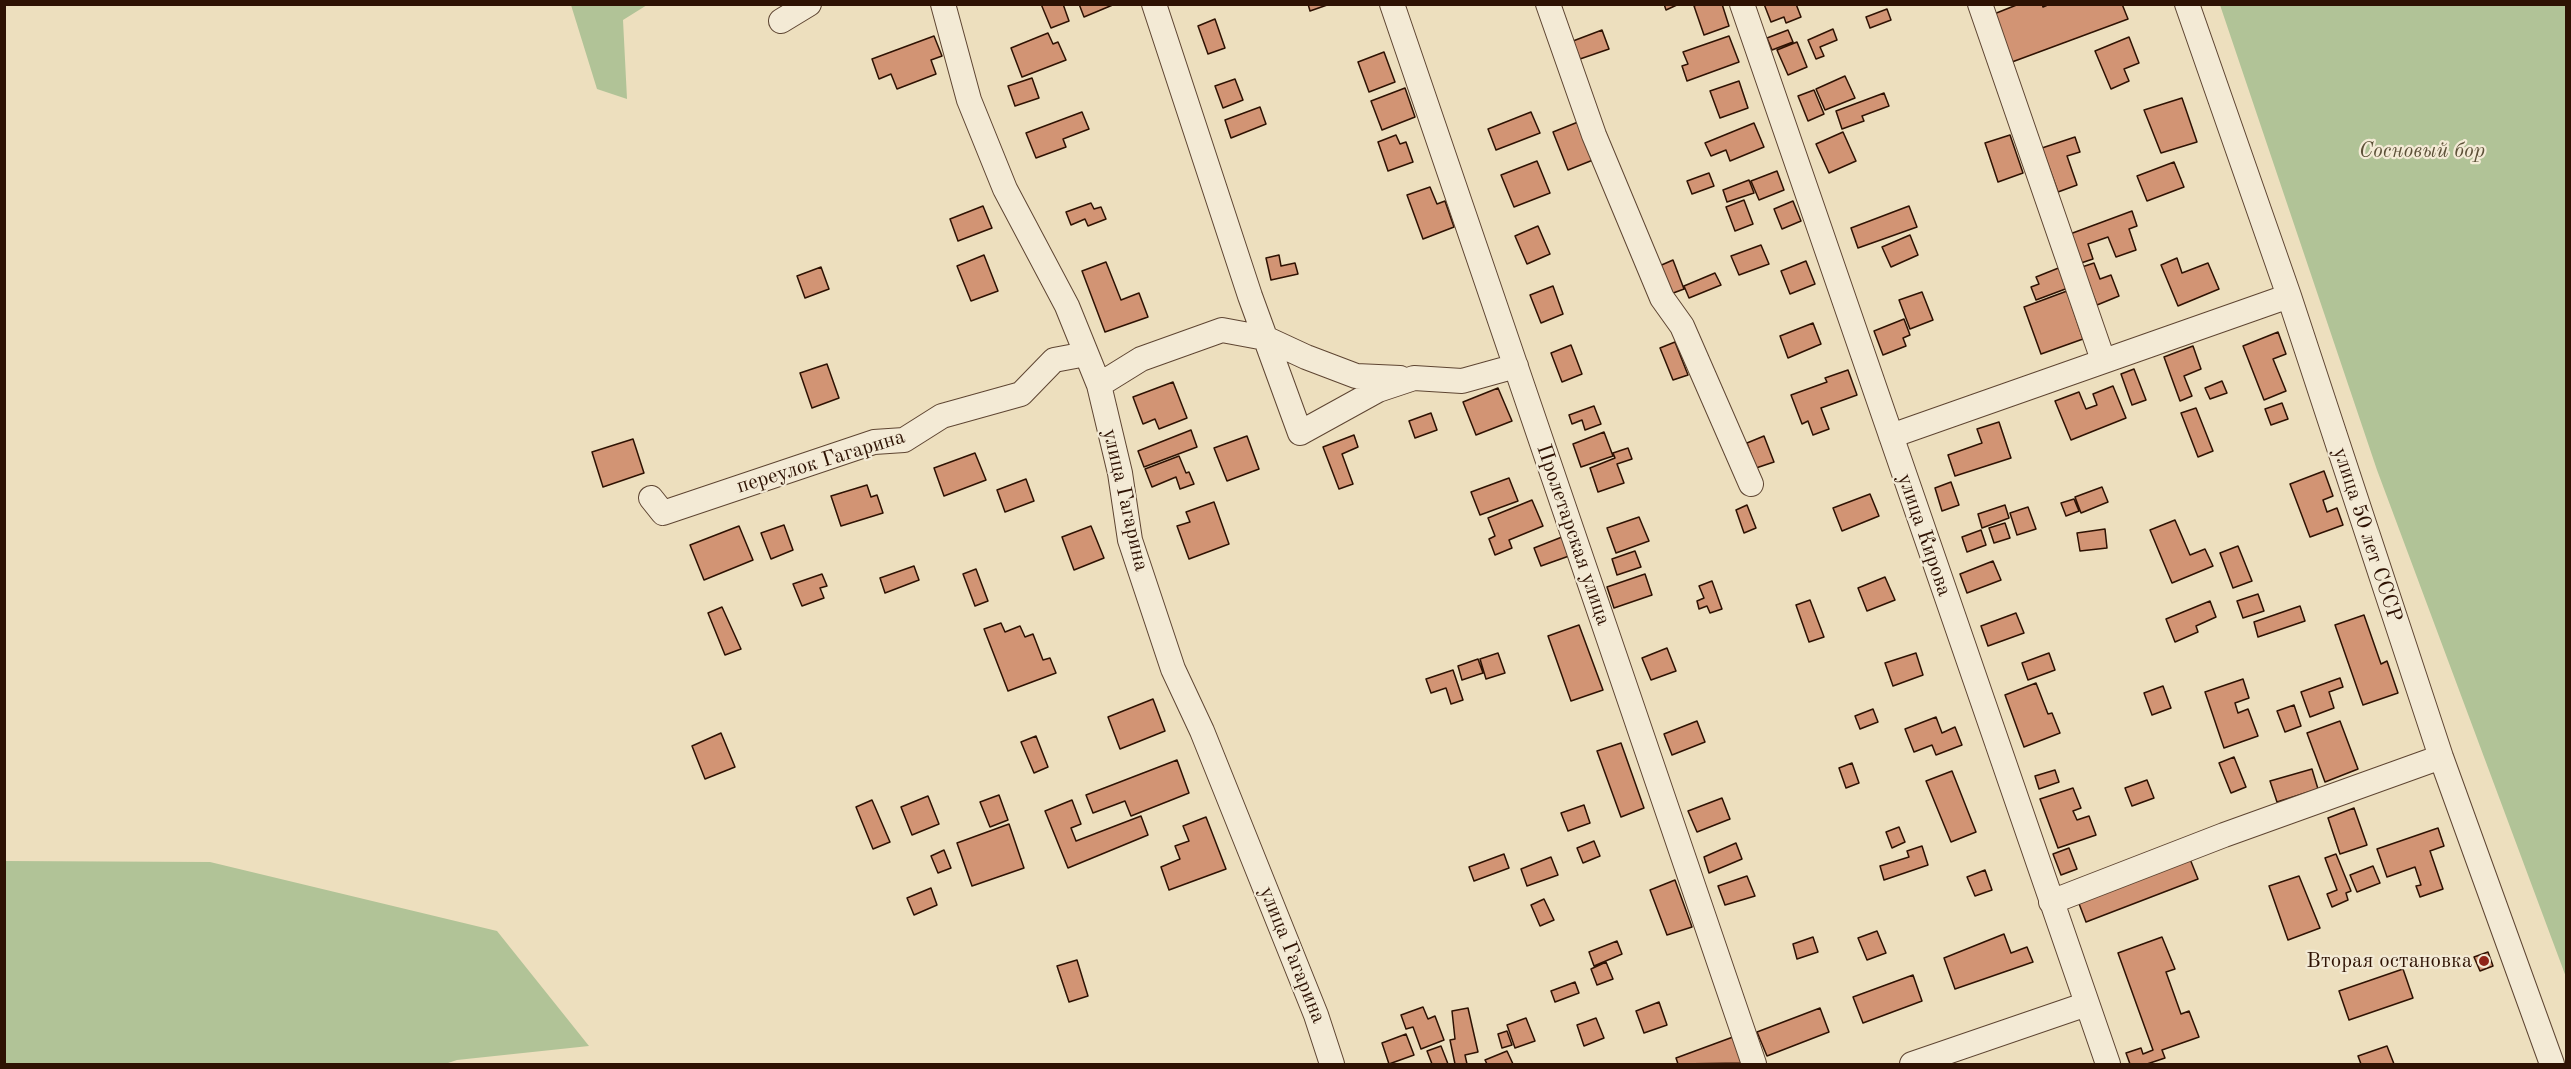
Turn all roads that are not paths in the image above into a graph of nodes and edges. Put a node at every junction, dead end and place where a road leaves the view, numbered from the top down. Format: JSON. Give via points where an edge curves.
{"nodes":[{"id":1,"x":809,"y":4,"type":"edge"},
{"id":2,"x":943,"y":4,"type":"edge"},
{"id":3,"x":1154,"y":4,"type":"edge"},
{"id":4,"x":1392,"y":4,"type":"edge"},
{"id":5,"x":1548,"y":4,"type":"edge"},
{"id":6,"x":1742,"y":4,"type":"edge"},
{"id":7,"x":1980,"y":4,"type":"edge"},
{"id":8,"x":2187,"y":4,"type":"edge"},
{"id":9,"x":781,"y":21,"type":"dead end"},
{"id":10,"x":2289,"y":296,"type":"junction"},
{"id":11,"x":1265,"y":338,"type":"junction"},
{"id":12,"x":1086,"y":354,"type":"junction"},
{"id":13,"x":2103,"y":360,"type":"junction"},
{"id":14,"x":1516,"y":366,"type":"junction"},
{"id":15,"x":1414,"y":378,"type":"junction"},
{"id":16,"x":1099,"y":385,"type":"junction"},
{"id":17,"x":1891,"y":436,"type":"junction"},
{"id":18,"x":1750,"y":484,"type":"dead end"},
{"id":19,"x":651,"y":498,"type":"dead end"},
{"id":20,"x":2441,"y":757,"type":"junction"},
{"id":21,"x":2051,"y":902,"type":"junction"},
{"id":22,"x":2087,"y":1004,"type":"junction"},
{"id":23,"x":1332,"y":1065,"type":"edge"},
{"id":24,"x":1754,"y":1065,"type":"edge"},
{"id":25,"x":1912,"y":1065,"type":"edge"},
{"id":26,"x":2108,"y":1065,"type":"edge"},
{"id":27,"x":2552,"y":1065,"type":"edge"}],
"edges":[{"from":1,"to":9,"type":"street"},
{"from":2,"to":12,"type":"street","name":"улица Гагарина","via":[[969,100],[1005,189],[1067,306]]},
{"from":3,"to":11,"type":"street"},
{"from":4,"to":14,"type":"street","name":"Пролетарская улица"},
{"from":5,"to":18,"type":"street","via":[[1594,135],[1662,298],[1682,326]]},
{"from":6,"to":17,"type":"street","name":"улица Кирова"},
{"from":7,"to":13,"type":"street"},
{"from":8,"to":10,"type":"street","name":"улица 50 лет СССР"},
{"from":10,"to":13,"type":"street"},
{"from":10,"to":20,"type":"street","name":"улица 50 лет СССР"},
{"from":11,"to":15,"type":"street","via":[[1356,376]]},
{"from":11,"to":15,"type":"street","via":[[1300,433],[1378,390]]},
{"from":11,"to":16,"type":"street","via":[[1222,330],[1141,359]]},
{"from":12,"to":16,"type":"street","name":"улица Гагарина"},
{"from":12,"to":19,"type":"street","name":"переулок Гагарина","via":[[1054,360],[1021,394],[942,416],[904,440],[874,442],[663,513]]},
{"from":13,"to":17,"type":"street"},
{"from":14,"to":15,"type":"street","via":[[1462,381]]},
{"from":14,"to":24,"type":"street","name":"Пролетарская улица"},
{"from":16,"to":23,"type":"street","name":"улица Гагарина","via":[[1120,473],[1130,540],[1173,669],[1202,731],[1316,1015]]},
{"from":17,"to":21,"type":"street","name":"улица Кирова"},
{"from":20,"to":21,"type":"street"},
{"from":20,"to":27,"type":"street","name":"улица 50 лет СССР"},
{"from":21,"to":22,"type":"street","name":"улица Кирова"},
{"from":22,"to":25,"type":"street"},
{"from":22,"to":26,"type":"street","name":"улица Кирова"}]}
